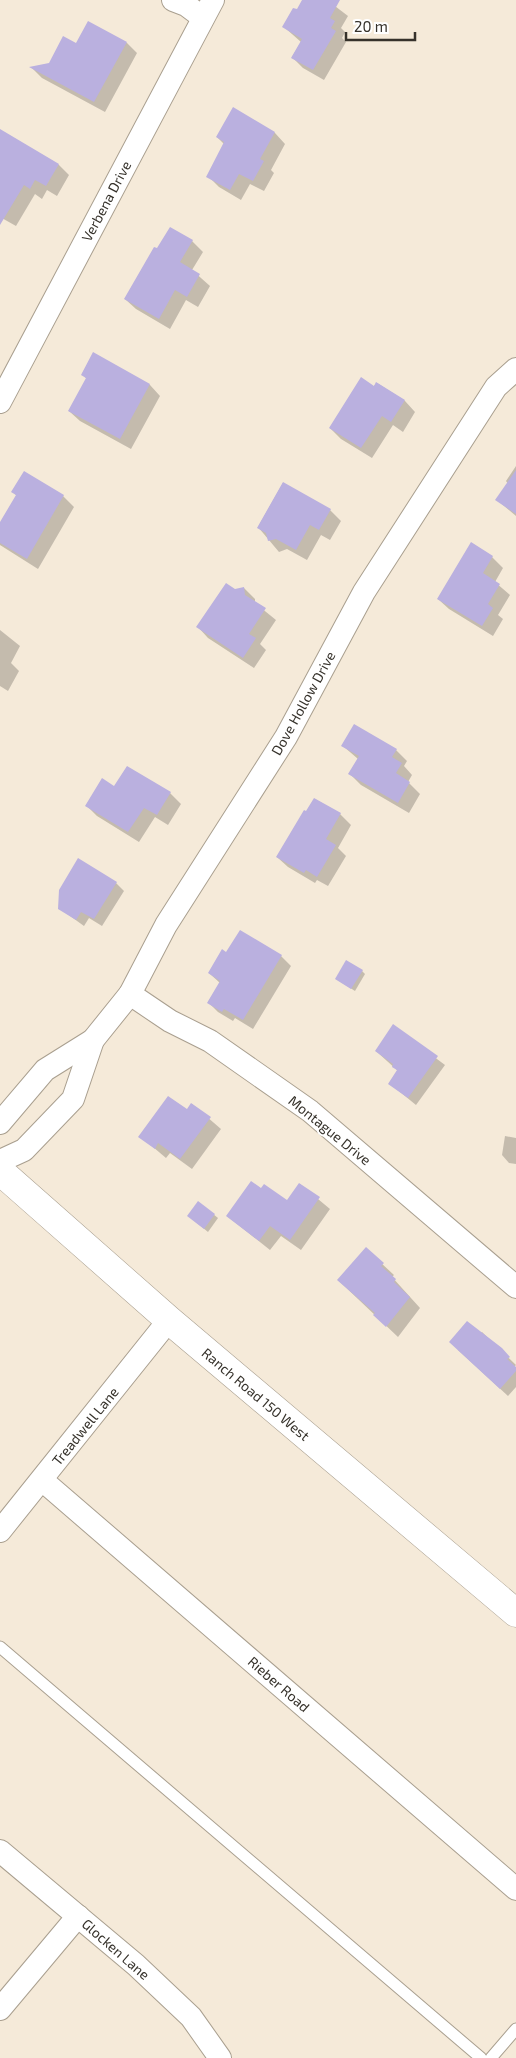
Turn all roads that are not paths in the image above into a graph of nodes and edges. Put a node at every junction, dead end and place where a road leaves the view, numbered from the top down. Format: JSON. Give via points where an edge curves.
{"nodes":[{"id":1,"x":173,"y":0,"type":"edge"},
{"id":2,"x":208,"y":8,"type":"edge"},
{"id":3,"x":516,"y":369,"type":"edge"},
{"id":4,"x":0,"y":402,"type":"edge"},
{"id":5,"x":130,"y":994,"type":"junction"},
{"id":6,"x":93,"y":1040,"type":"junction"},
{"id":7,"x":0,"y":1123,"type":"edge"},
{"id":8,"x":0,"y":1160,"type":"edge"},
{"id":9,"x":0,"y":1171,"type":"edge"},
{"id":10,"x":516,"y":1287,"type":"edge"},
{"id":11,"x":169,"y":1320,"type":"junction"},
{"id":12,"x":42,"y":1480,"type":"junction"},
{"id":13,"x":0,"y":1531,"type":"edge"},
{"id":14,"x":516,"y":1613,"type":"edge"},
{"id":15,"x":0,"y":1647,"type":"edge"},
{"id":16,"x":0,"y":1851,"type":"edge"},
{"id":17,"x":516,"y":1889,"type":"edge"},
{"id":18,"x":78,"y":1916,"type":"junction"},
{"id":19,"x":0,"y":2009,"type":"edge"},
{"id":20,"x":516,"y":2029,"type":"edge"},
{"id":21,"x":220,"y":2058,"type":"edge"},
{"id":22,"x":481,"y":2058,"type":"edge"},
{"id":23,"x":491,"y":2058,"type":"edge"}],
"edges":[{"from":1,"to":2,"type":"street"},
{"from":2,"to":4,"type":"street","name":"Verbena Drive"},
{"from":3,"to":5,"type":"street","name":"Dove Hollow Drive","via":[[496,387],[364,592],[286,737],[166,925]]},
{"from":5,"to":6,"type":"street","name":"Dove Hollow Drive"},
{"from":5,"to":10,"type":"street","name":"Montague Drive","via":[[170,1021],[210,1041],[310,1110]]},
{"from":6,"to":7,"type":"street","name":"Dove Hollow Drive","via":[[45,1070]]},
{"from":6,"to":8,"type":"street","name":"Dove Hollow Drive","via":[[73,1099],[24,1150]]},
{"from":9,"to":11,"type":"main road","name":"Ranch Road 150 West"},
{"from":11,"to":12,"type":"street","name":"Treadwell Lane"},
{"from":11,"to":14,"type":"main road","name":"Ranch Road 150 West"},
{"from":12,"to":13,"type":"street","name":"Treadwell Lane"},
{"from":12,"to":17,"type":"street","name":"Rieber Road"},
{"from":15,"to":22,"type":"lane"},
{"from":16,"to":18,"type":"street","name":"Glocken Lane"},
{"from":18,"to":19,"type":"street"},
{"from":18,"to":21,"type":"street","name":"Glocken Lane","via":[[191,2017]]},
{"from":20,"to":23,"type":"lane"}]}
